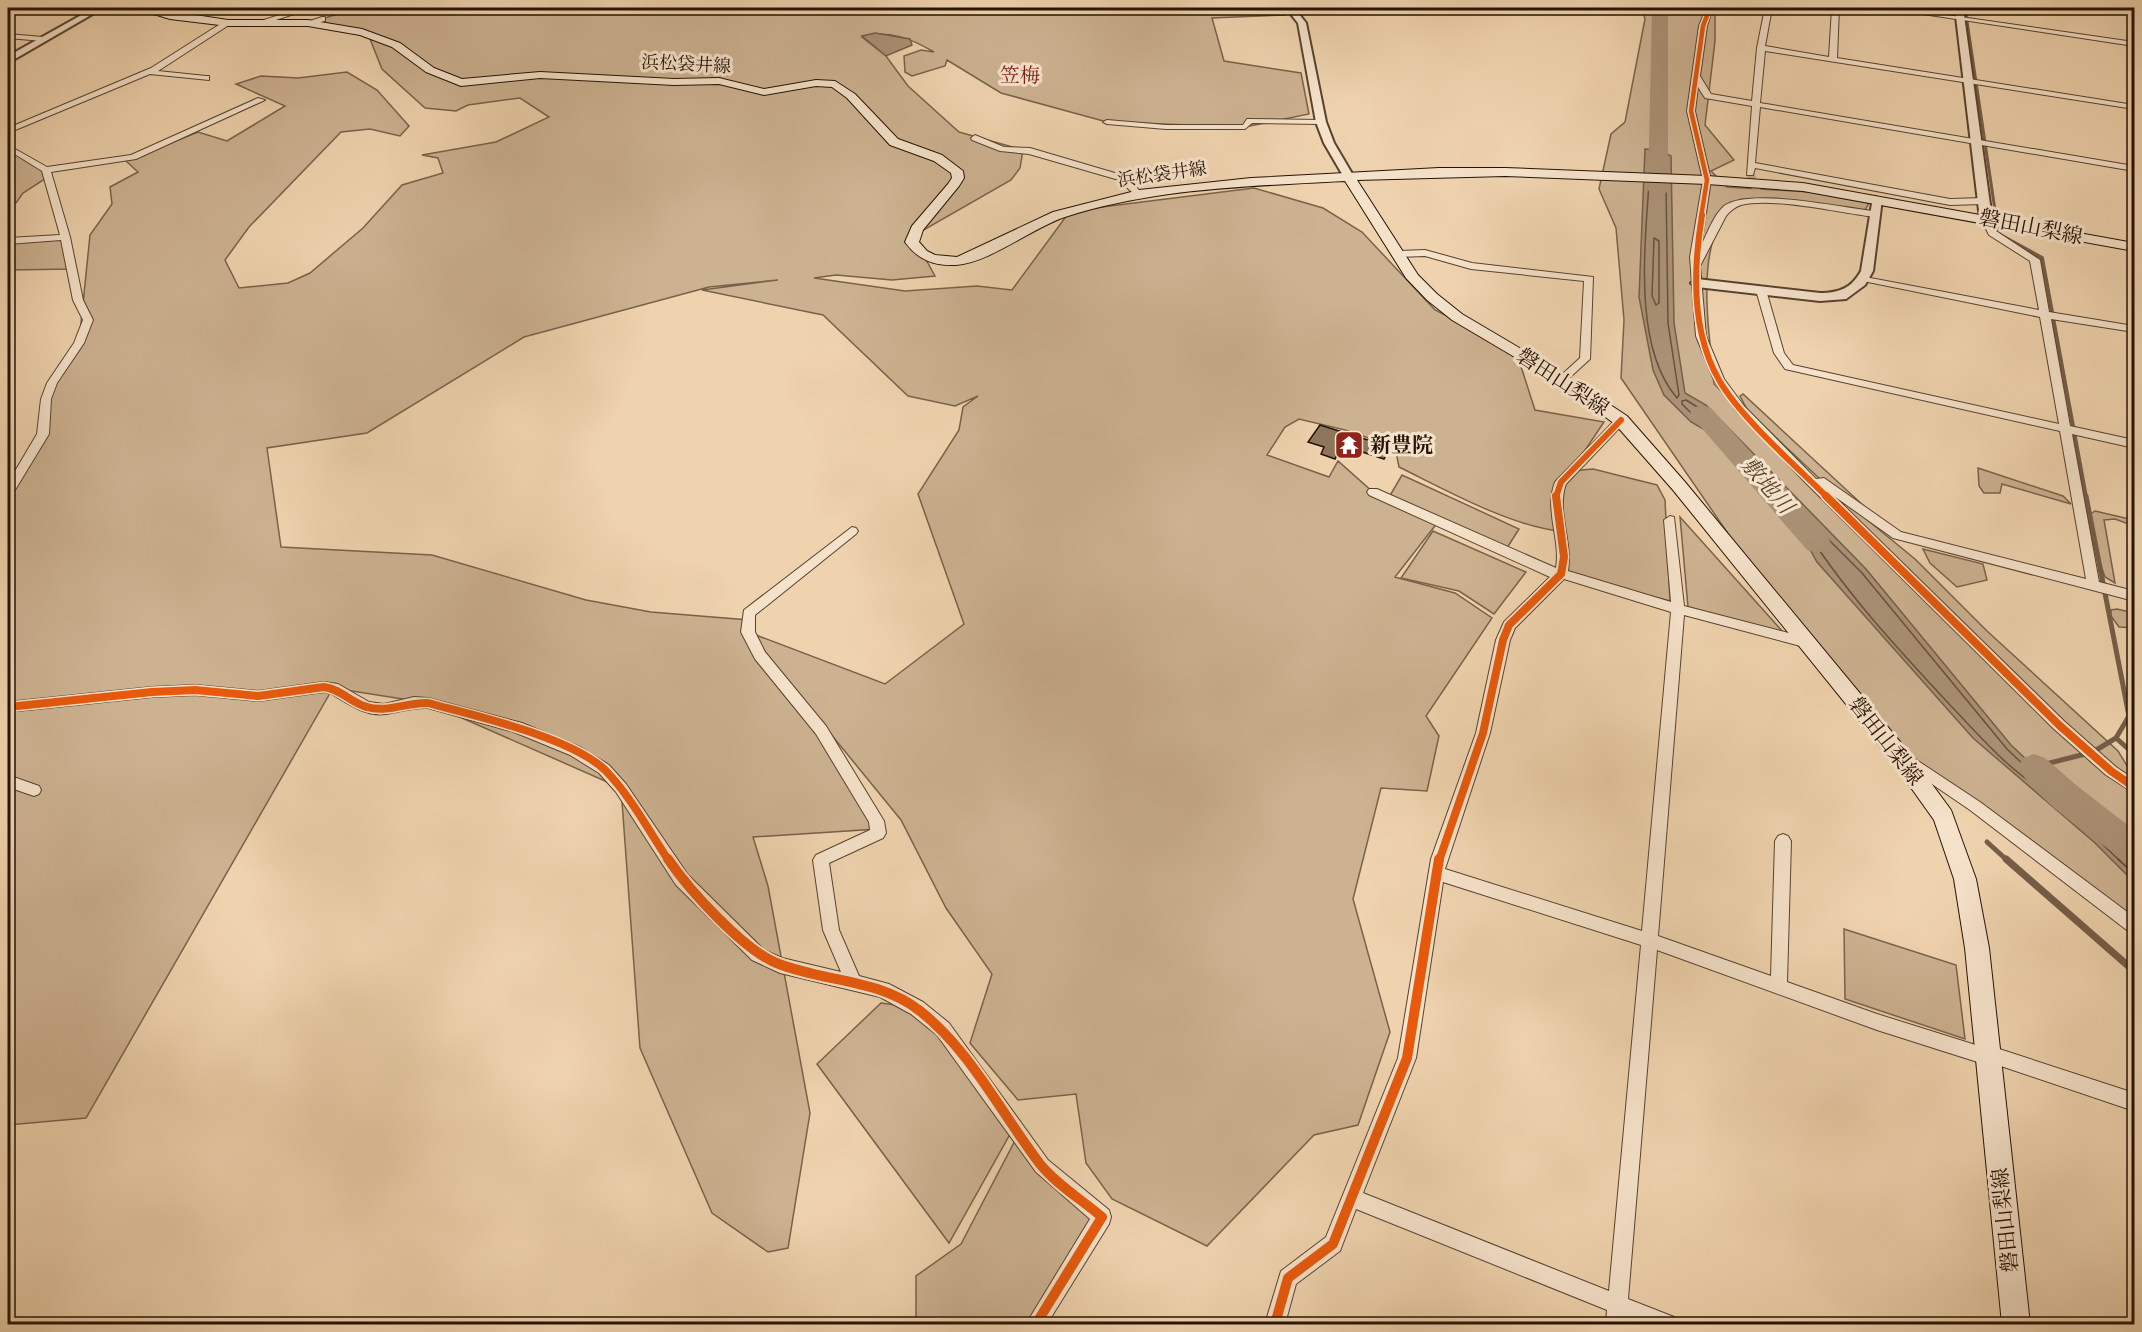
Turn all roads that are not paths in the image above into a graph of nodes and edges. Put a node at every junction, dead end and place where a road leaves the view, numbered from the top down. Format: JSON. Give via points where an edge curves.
{"nodes":[{"id":1,"x":99,"y":8,"type":"edge"},
{"id":2,"x":139,"y":8,"type":"edge"},
{"id":3,"x":308,"y":8,"type":"edge"},
{"id":4,"x":1290,"y":8,"type":"edge"},
{"id":5,"x":1717,"y":8,"type":"edge"},
{"id":6,"x":1768,"y":8,"type":"edge"},
{"id":7,"x":1836,"y":8,"type":"edge"},
{"id":8,"x":1887,"y":8,"type":"edge"},
{"id":9,"x":1959,"y":8,"type":"edge"},
{"id":10,"x":1961,"y":18,"type":"junction"},
{"id":11,"x":322,"y":19,"type":"dead end"},
{"id":12,"x":228,"y":23,"type":"junction"},
{"id":13,"x":308,"y":23,"type":"junction"},
{"id":14,"x":255,"y":24,"type":"junction"},
{"id":15,"x":8,"y":36,"type":"edge"},
{"id":16,"x":43,"y":39,"type":"junction"},
{"id":17,"x":2134,"y":44,"type":"edge"},
{"id":18,"x":1761,"y":48,"type":"junction"},
{"id":19,"x":8,"y":60,"type":"edge"},
{"id":20,"x":1833,"y":60,"type":"junction"},
{"id":21,"x":150,"y":72,"type":"junction"},
{"id":22,"x":1696,"y":76,"type":"junction"},
{"id":23,"x":206,"y":78,"type":"dead end"},
{"id":24,"x":1968,"y":81,"type":"junction"},
{"id":25,"x":261,"y":100,"type":"dead end"},
{"id":26,"x":1756,"y":104,"type":"junction"},
{"id":27,"x":2134,"y":107,"type":"edge"},
{"id":28,"x":1107,"y":122,"type":"dead end"},
{"id":29,"x":1321,"y":122,"type":"junction"},
{"id":30,"x":8,"y":131,"type":"edge"},
{"id":31,"x":975,"y":138,"type":"dead end"},
{"id":32,"x":1976,"y":141,"type":"junction"},
{"id":33,"x":8,"y":147,"type":"edge"},
{"id":34,"x":2134,"y":168,"type":"edge"},
{"id":35,"x":46,"y":170,"type":"junction"},
{"id":36,"x":1349,"y":177,"type":"junction"},
{"id":37,"x":1703,"y":179,"type":"junction"},
{"id":38,"x":1757,"y":190,"type":"tunnel mouth"},
{"id":39,"x":1139,"y":194,"type":"junction"},
{"id":40,"x":1877,"y":199,"type":"junction"},
{"id":41,"x":1761,"y":200,"type":"junction"},
{"id":42,"x":1983,"y":201,"type":"junction"},
{"id":43,"x":1875,"y":214,"type":"junction"},
{"id":44,"x":1986,"y":219,"type":"junction"},
{"id":45,"x":65,"y":237,"type":"junction"},
{"id":46,"x":8,"y":241,"type":"edge"},
{"id":47,"x":2134,"y":247,"type":"edge"},
{"id":48,"x":1398,"y":254,"type":"junction"},
{"id":49,"x":1696,"y":265,"type":"junction"},
{"id":50,"x":1863,"y":278,"type":"junction"},
{"id":51,"x":1698,"y":283,"type":"junction"},
{"id":52,"x":1761,"y":290,"type":"junction"},
{"id":53,"x":2044,"y":314,"type":"junction"},
{"id":54,"x":2134,"y":329,"type":"edge"},
{"id":55,"x":1562,"y":379,"type":"junction"},
{"id":56,"x":1621,"y":420,"type":"junction"},
{"id":57,"x":2066,"y":429,"type":"junction"},
{"id":58,"x":2134,"y":444,"type":"edge"},
{"id":59,"x":1803,"y":471,"type":"junction"},
{"id":60,"x":8,"y":492,"type":"edge"},
{"id":61,"x":1373,"y":492,"type":"dead end"},
{"id":62,"x":1670,"y":520,"type":"dead end"},
{"id":63,"x":852,"y":531,"type":"dead end"},
{"id":64,"x":1561,"y":574,"type":"junction"},
{"id":65,"x":2093,"y":585,"type":"junction"},
{"id":66,"x":2134,"y":596,"type":"edge"},
{"id":67,"x":1678,"y":609,"type":"junction"},
{"id":68,"x":1808,"y":643,"type":"junction"},
{"id":69,"x":8,"y":706,"type":"edge"},
{"id":70,"x":1899,"y":755,"type":"junction"},
{"id":71,"x":8,"y":781,"type":"edge"},
{"id":72,"x":2134,"y":787,"type":"edge"},
{"id":73,"x":34,"y":790,"type":"dead end"},
{"id":74,"x":1783,"y":841,"type":"dead end"},
{"id":75,"x":1436,"y":873,"type":"junction"},
{"id":76,"x":2134,"y":926,"type":"edge"},
{"id":77,"x":1648,"y":940,"type":"junction"},
{"id":78,"x":854,"y":984,"type":"junction"},
{"id":79,"x":1779,"y":986,"type":"junction"},
{"id":80,"x":1987,"y":1055,"type":"junction"},
{"id":81,"x":2134,"y":1102,"type":"edge"},
{"id":82,"x":1351,"y":1198,"type":"junction"},
{"id":83,"x":1617,"y":1316,"type":"edge"},
{"id":84,"x":1036,"y":1324,"type":"edge"},
{"id":85,"x":1275,"y":1324,"type":"edge"},
{"id":86,"x":1667,"y":1324,"type":"edge"},
{"id":87,"x":2016,"y":1324,"type":"edge"}],
"edges":[{"from":1,"to":16,"type":"street"},
{"from":2,"to":12,"type":"main road","name":"浜松袋井線"},
{"from":3,"to":14,"type":"street"},
{"from":4,"to":29,"type":"street","via":[[1302,23]]},
{"from":5,"to":22,"type":"street","via":[[1708,13],[1703,26]]},
{"from":6,"to":18,"type":"street"},
{"from":7,"to":20,"type":"street"},
{"from":8,"to":10,"type":"street"},
{"from":9,"to":10,"type":"street"},
{"from":10,"to":17,"type":"street"},
{"from":10,"to":24,"type":"street"},
{"from":11,"to":13,"type":"street"},
{"from":12,"to":14,"type":"main road","name":"浜松袋井線"},
{"from":12,"to":21,"type":"street"},
{"from":13,"to":14,"type":"main road","name":"浜松袋井線"},
{"from":13,"to":39,"type":"main road","name":"浜松袋井線","via":[[386,40],[430,70],[461,83],[540,75],[719,81],[764,92],[816,82],[836,84],[894,142],[938,158],[957,171],[954,186],[917,229],[912,242],[922,254],[944,261],[969,258],[1058,215]]},
{"from":15,"to":16,"type":"street"},
{"from":16,"to":19,"type":"street"},
{"from":18,"to":20,"type":"street"},
{"from":18,"to":26,"type":"street"},
{"from":20,"to":24,"type":"street"},
{"from":21,"to":23,"type":"street"},
{"from":21,"to":30,"type":"street"},
{"from":22,"to":26,"type":"street","via":[[1708,96]]},
{"from":22,"to":37,"type":"street","via":[[1691,111]]},
{"from":24,"to":27,"type":"street"},
{"from":24,"to":32,"type":"street"},
{"from":25,"to":35,"type":"street","via":[[133,157]]},
{"from":26,"to":32,"type":"street"},
{"from":26,"to":42,"type":"street","via":[[1750,169],[1950,202]]},
{"from":28,"to":29,"type":"street","via":[[1245,127],[1250,121]]},
{"from":29,"to":36,"type":"street"},
{"from":31,"to":39,"type":"street","via":[[1003,149],[1039,153],[1122,177]]},
{"from":32,"to":34,"type":"street"},
{"from":32,"to":42,"type":"street"},
{"from":33,"to":35,"type":"street"},
{"from":35,"to":45,"type":"street"},
{"from":36,"to":37,"type":"main road","name":"磐田山梨線","via":[[1440,172]]},
{"from":36,"to":39,"type":"main road","name":"浜松袋井線"},
{"from":36,"to":48,"type":"main road","name":"磐田山梨線"},
{"from":37,"to":40,"type":"main road","name":"磐田山梨線","via":[[1803,187]]},
{"from":37,"to":49,"type":"street"},
{"from":38,"to":41,"type":"street"},
{"from":40,"to":43,"type":"street"},
{"from":40,"to":44,"type":"main road","name":"磐田山梨線"},
{"from":41,"to":43,"type":"street"},
{"from":41,"to":49,"type":"street","via":[[1740,201],[1729,207]]},
{"from":42,"to":44,"type":"street"},
{"from":43,"to":50,"type":"street"},
{"from":44,"to":47,"type":"main road","name":"磐田山梨線"},
{"from":44,"to":53,"type":"street","via":[[1992,233],[2035,260]]},
{"from":45,"to":46,"type":"street"},
{"from":45,"to":60,"type":"street","via":[[78,300],[88,320],[86,330],[52,383],[46,399],[43,434]]},
{"from":48,"to":55,"type":"main road","name":"磐田山梨線","via":[[1413,278],[1457,317]]},
{"from":48,"to":55,"type":"street","via":[[1425,253],[1471,266],[1590,279],[1585,359]]},
{"from":49,"to":51,"type":"street"},
{"from":50,"to":52,"type":"street","via":[[1842,296]]},
{"from":50,"to":53,"type":"street"},
{"from":51,"to":52,"type":"street"},
{"from":51,"to":59,"type":"street","via":[[1701,336],[1719,381],[1740,408]]},
{"from":52,"to":57,"type":"street","via":[[1779,353],[1789,367]]},
{"from":53,"to":54,"type":"street"},
{"from":53,"to":57,"type":"street"},
{"from":55,"to":56,"type":"main road","name":"磐田山梨線"},
{"from":56,"to":64,"type":"street","via":[[1560,482],[1556,495],[1564,557]]},
{"from":56,"to":68,"type":"main road","name":"磐田山梨線"},
{"from":57,"to":58,"type":"street"},
{"from":57,"to":65,"type":"street"},
{"from":59,"to":65,"type":"street","via":[[1897,535]]},
{"from":59,"to":72,"type":"street","via":[[2059,725]]},
{"from":61,"to":64,"type":"street"},
{"from":62,"to":67,"type":"street"},
{"from":63,"to":78,"type":"street","via":[[749,613],[748,632],[760,655],[821,730],[876,821],[878,833],[821,860],[831,930]]},
{"from":64,"to":67,"type":"street"},
{"from":64,"to":75,"type":"street","via":[[1509,625],[1483,733]]},
{"from":65,"to":66,"type":"street"},
{"from":67,"to":68,"type":"street"},
{"from":67,"to":77,"type":"street"},
{"from":68,"to":70,"type":"main road","name":"磐田山梨線"},
{"from":69,"to":78,"type":"street","via":[[152,692],[195,690],[258,696],[324,687],[366,707],[384,709],[428,703],[517,727],[575,751],[604,769],[682,880],[758,955],[780,965]]},
{"from":70,"to":76,"type":"street","via":[[1975,806]]},
{"from":70,"to":80,"type":"main road","name":"磐田山梨線","via":[[1943,816],[1965,879],[1977,948]]},
{"from":71,"to":73,"type":"street"},
{"from":74,"to":79,"type":"street"},
{"from":75,"to":77,"type":"street"},
{"from":75,"to":82,"type":"street","via":[[1407,1058]]},
{"from":77,"to":79,"type":"street"},
{"from":77,"to":83,"type":"street"},
{"from":78,"to":84,"type":"street","via":[[883,990],[917,1008],[943,1029],[1042,1166],[1102,1217]]},
{"from":79,"to":80,"type":"street","via":[[1877,1022]]},
{"from":80,"to":81,"type":"street"},
{"from":80,"to":87,"type":"main road","name":"磐田山梨線"},
{"from":82,"to":83,"type":"street"},
{"from":82,"to":85,"type":"street","via":[[1333,1244],[1288,1278]]},
{"from":83,"to":86,"type":"street"}]}
